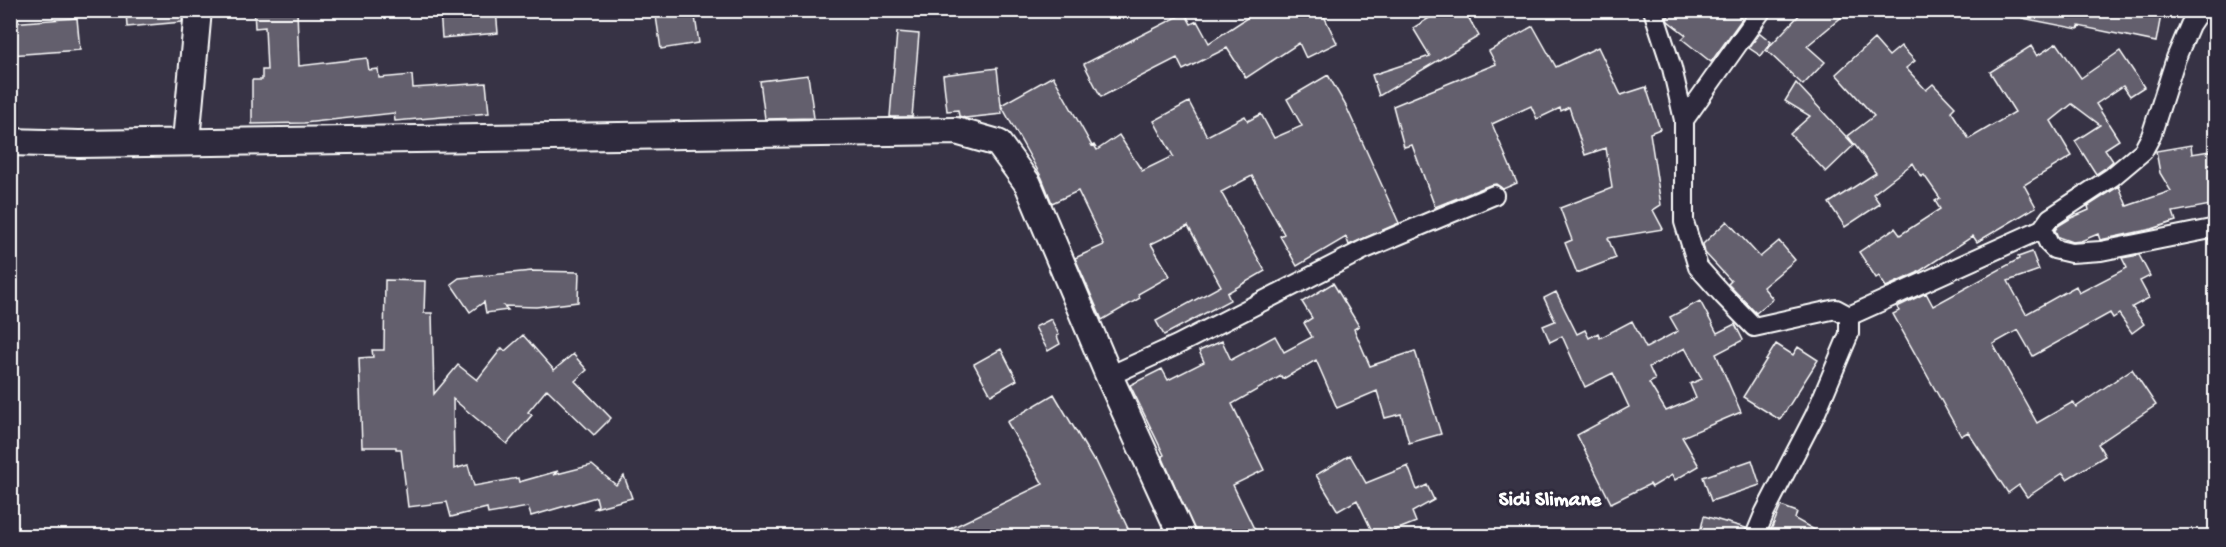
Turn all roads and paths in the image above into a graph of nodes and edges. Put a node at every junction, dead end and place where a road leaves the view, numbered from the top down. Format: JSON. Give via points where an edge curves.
{"nodes":[{"id":1,"x":198,"y":10,"type":"edge"},
{"id":2,"x":1653,"y":10,"type":"edge"},
{"id":3,"x":1762,"y":10,"type":"edge"},
{"id":4,"x":2200,"y":10,"type":"edge"},
{"id":5,"x":1684,"y":120,"type":"junction"},
{"id":6,"x":186,"y":141,"type":"junction"},
{"id":7,"x":10,"y":142,"type":"edge"},
{"id":8,"x":1494,"y":195,"type":"dead end"},
{"id":9,"x":2042,"y":228,"type":"junction"},
{"id":10,"x":2216,"y":228,"type":"edge"},
{"id":11,"x":1849,"y":316,"type":"junction"},
{"id":12,"x":1108,"y":376,"type":"junction"},
{"id":13,"x":1182,"y":537,"type":"edge"},
{"id":14,"x":1755,"y":537,"type":"edge"}],
"edges":[{"from":1,"to":6,"type":"main road"},
{"from":2,"to":5,"type":"street"},
{"from":3,"to":5,"type":"street"},
{"from":4,"to":9,"type":"street","via":[[2176,58],[2143,151],[2050,218]]},
{"from":5,"to":11,"type":"street","via":[[1684,222],[1698,267],[1754,327],[1836,309]]},
{"from":6,"to":7,"type":"main road"},
{"from":6,"to":12,"type":"main road","via":[[956,131],[998,143],[1028,184]]},
{"from":8,"to":12,"type":"street","via":[[1365,249]]},
{"from":9,"to":10,"type":"street","via":[[2054,249],[2071,253],[2101,251]]},
{"from":9,"to":11,"type":"street"},
{"from":11,"to":14,"type":"street","via":[[1849,334],[1815,415]]},
{"from":12,"to":13,"type":"main road"}]}
